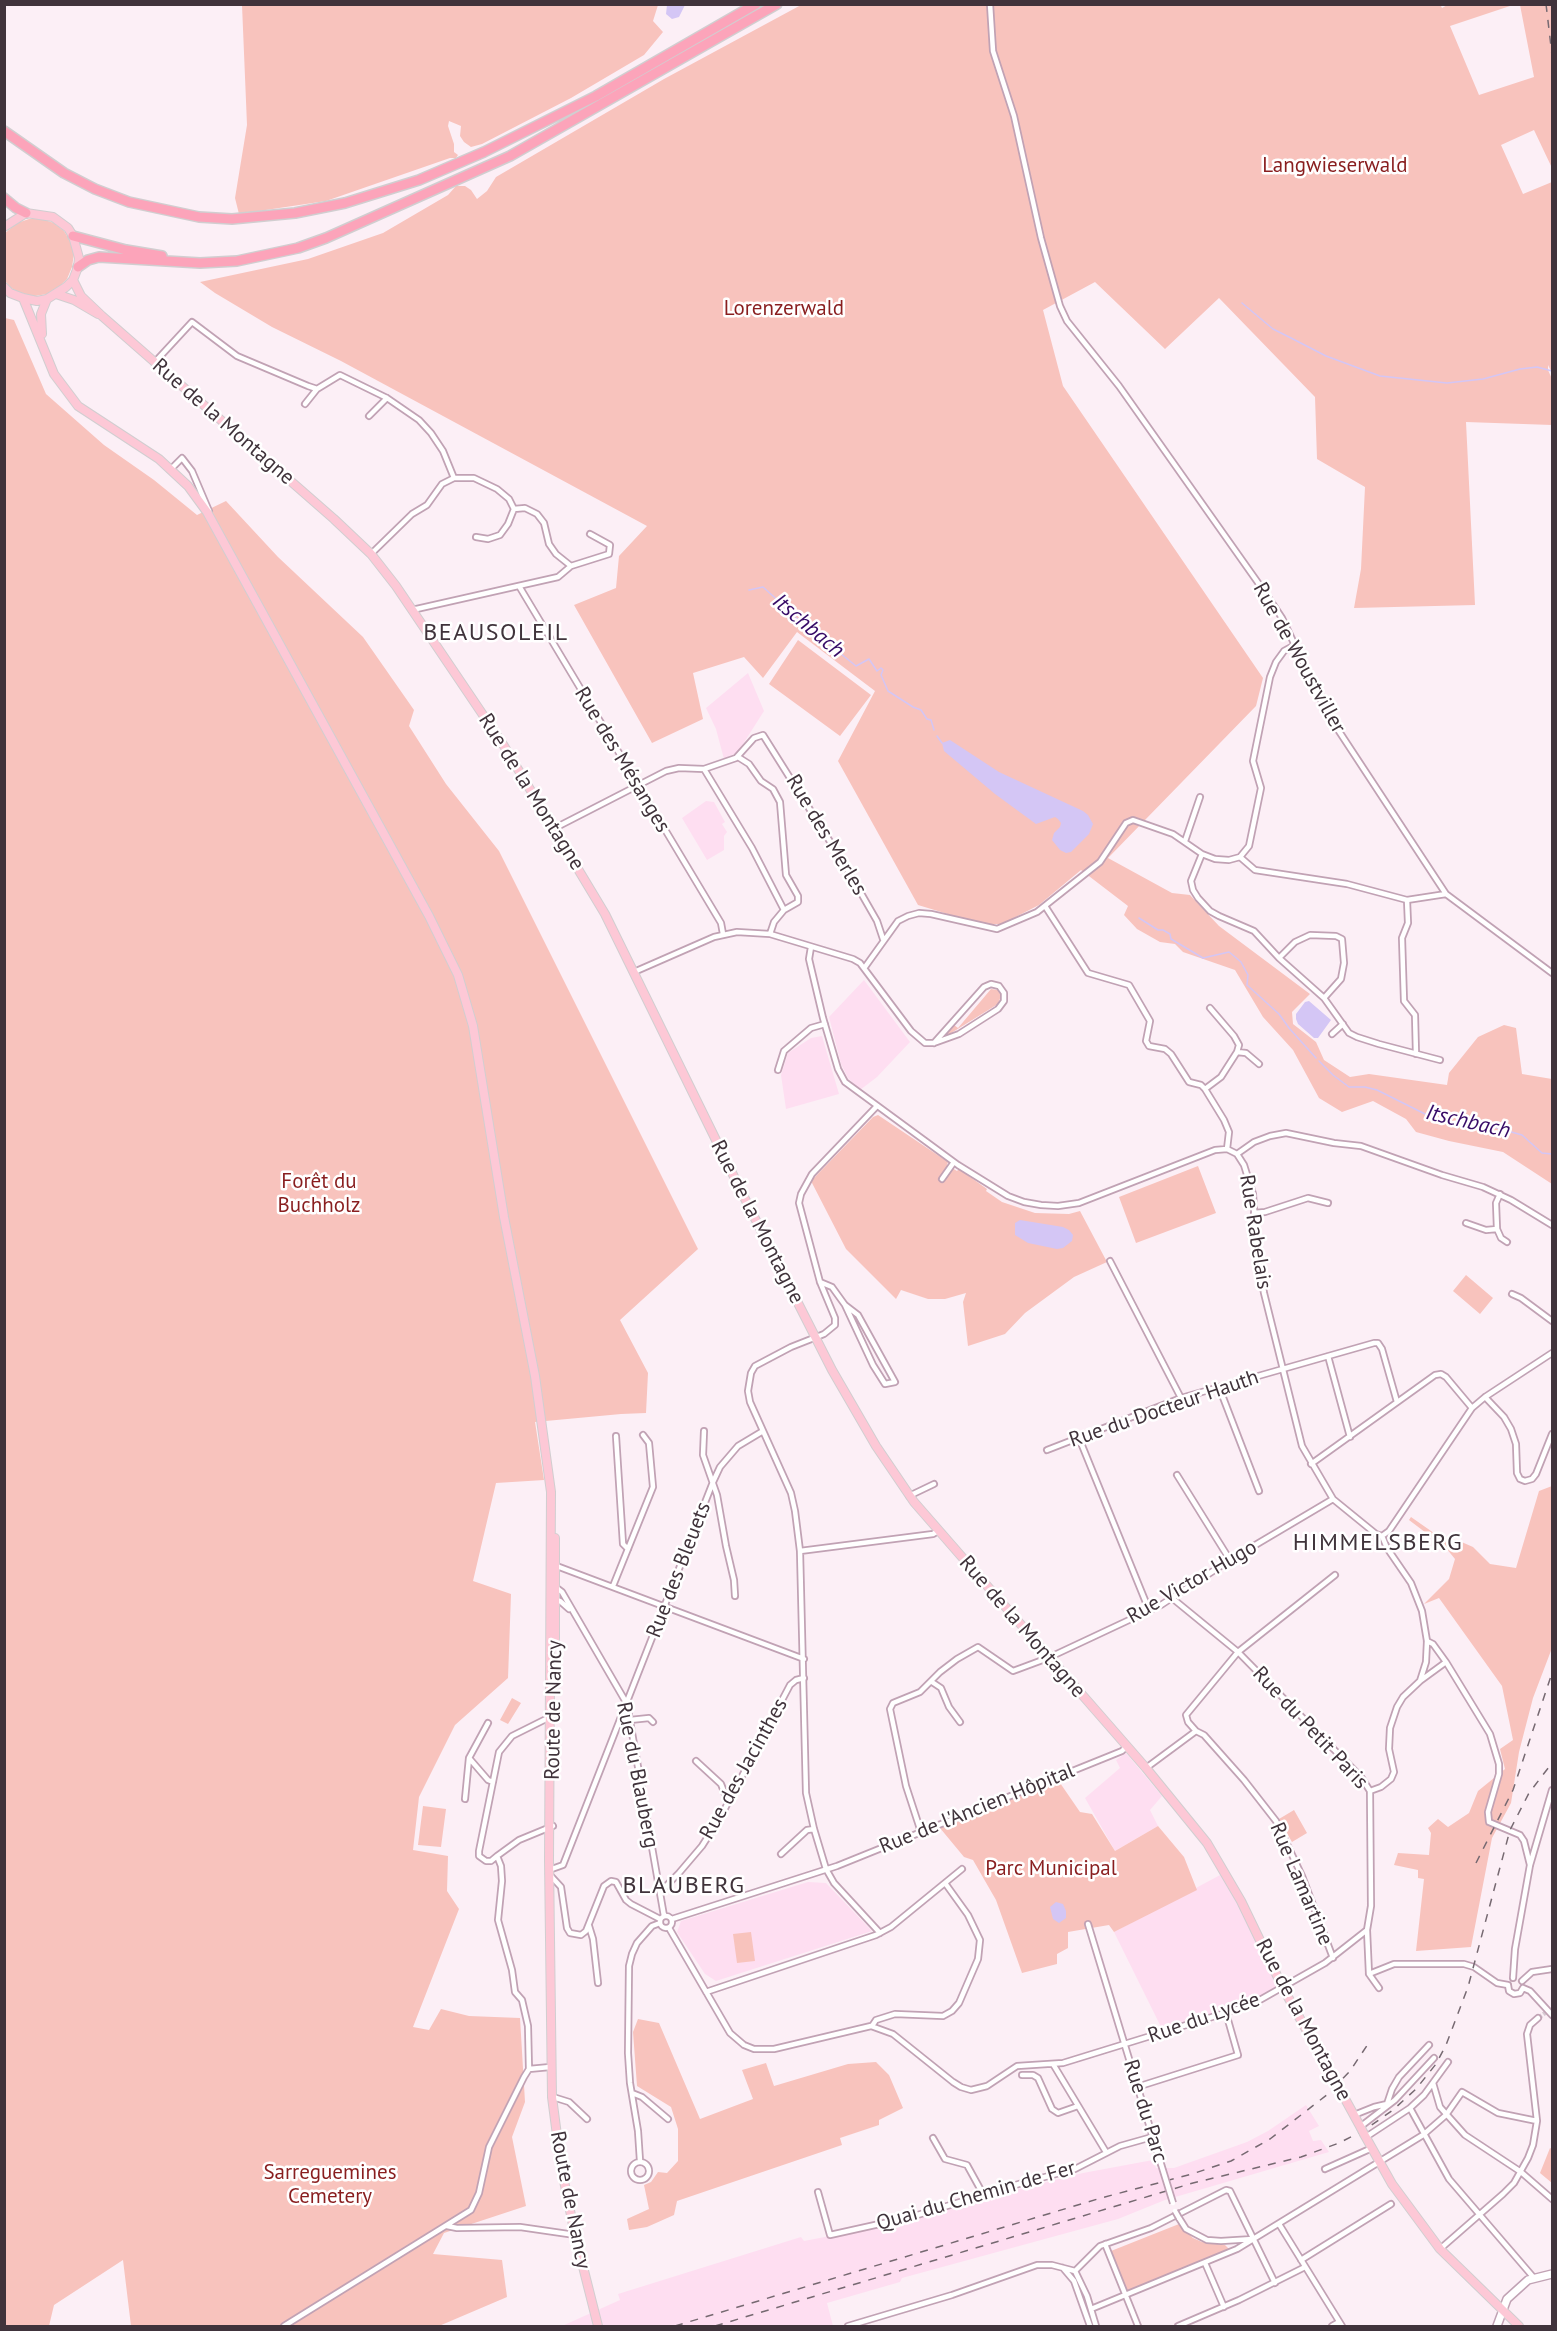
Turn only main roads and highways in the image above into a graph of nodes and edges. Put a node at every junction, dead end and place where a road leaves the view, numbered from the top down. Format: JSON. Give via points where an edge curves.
{"nodes":[{"id":1,"x":756,"y":4,"type":"edge"},
{"id":2,"x":777,"y":4,"type":"edge"},
{"id":3,"x":596,"y":96,"type":"junction"},
{"id":4,"x":4,"y":131,"type":"edge"},
{"id":5,"x":4,"y":198,"type":"edge"},
{"id":6,"x":26,"y":213,"type":"junction"},
{"id":7,"x":4,"y":226,"type":"edge"},
{"id":8,"x":73,"y":236,"type":"junction"},
{"id":9,"x":78,"y":267,"type":"junction"},
{"id":10,"x":73,"y":280,"type":"junction"},
{"id":11,"x":4,"y":287,"type":"edge"},
{"id":12,"x":56,"y":294,"type":"junction"},
{"id":13,"x":23,"y":298,"type":"junction"},
{"id":14,"x":47,"y":299,"type":"junction"},
{"id":15,"x":102,"y":316,"type":"junction"},
{"id":16,"x":44,"y":347,"type":"junction"},
{"id":17,"x":598,"y":2326,"type":"edge"},
{"id":18,"x":1519,"y":2326,"type":"edge"}],
"edges":[{"from":1,"to":3,"type":"highway"},
{"from":2,"to":9,"type":"highway","via":[[510,156],[326,238],[237,261],[200,263],[99,256]]},
{"from":3,"to":4,"type":"highway","via":[[419,180],[315,209],[232,219],[157,210],[104,192],[64,173]]},
{"from":3,"to":8,"type":"highway","via":[[467,172],[298,242],[233,256],[202,258],[126,250]]},
{"from":5,"to":6,"type":"highway"},
{"from":6,"to":7,"type":"main road"},
{"from":6,"to":8,"type":"main road","via":[[53,217]]},
{"from":8,"to":9,"type":"main road"},
{"from":9,"to":10,"type":"main road"},
{"from":10,"to":12,"type":"main road"},
{"from":10,"to":15,"type":"main road","name":"Rue de la Montagne","via":[[81,296]]},
{"from":11,"to":13,"type":"main road"},
{"from":12,"to":14,"type":"main road"},
{"from":12,"to":15,"type":"main road","name":"Rue de la Montagne"},
{"from":13,"to":14,"type":"main road"},
{"from":13,"to":16,"type":"main road"},
{"from":14,"to":16,"type":"main road","via":[[40,314]]},
{"from":15,"to":18,"type":"main road","name":"Rue de la Montagne","bridge":true,"via":[[371,554],[412,610],[504,746],[605,914],[740,1189],[876,1446],[909,1496],[1146,1768],[1216,1856],[1283,1988],[1400,2197],[1440,2249]]},
{"from":16,"to":17,"type":"main road","name":"Route de Nancy","via":[[54,374],[78,406],[159,459],[188,486],[213,521],[458,975],[472,1026],[542,1418],[551,1492],[550,2067],[561,2166]]}]}
